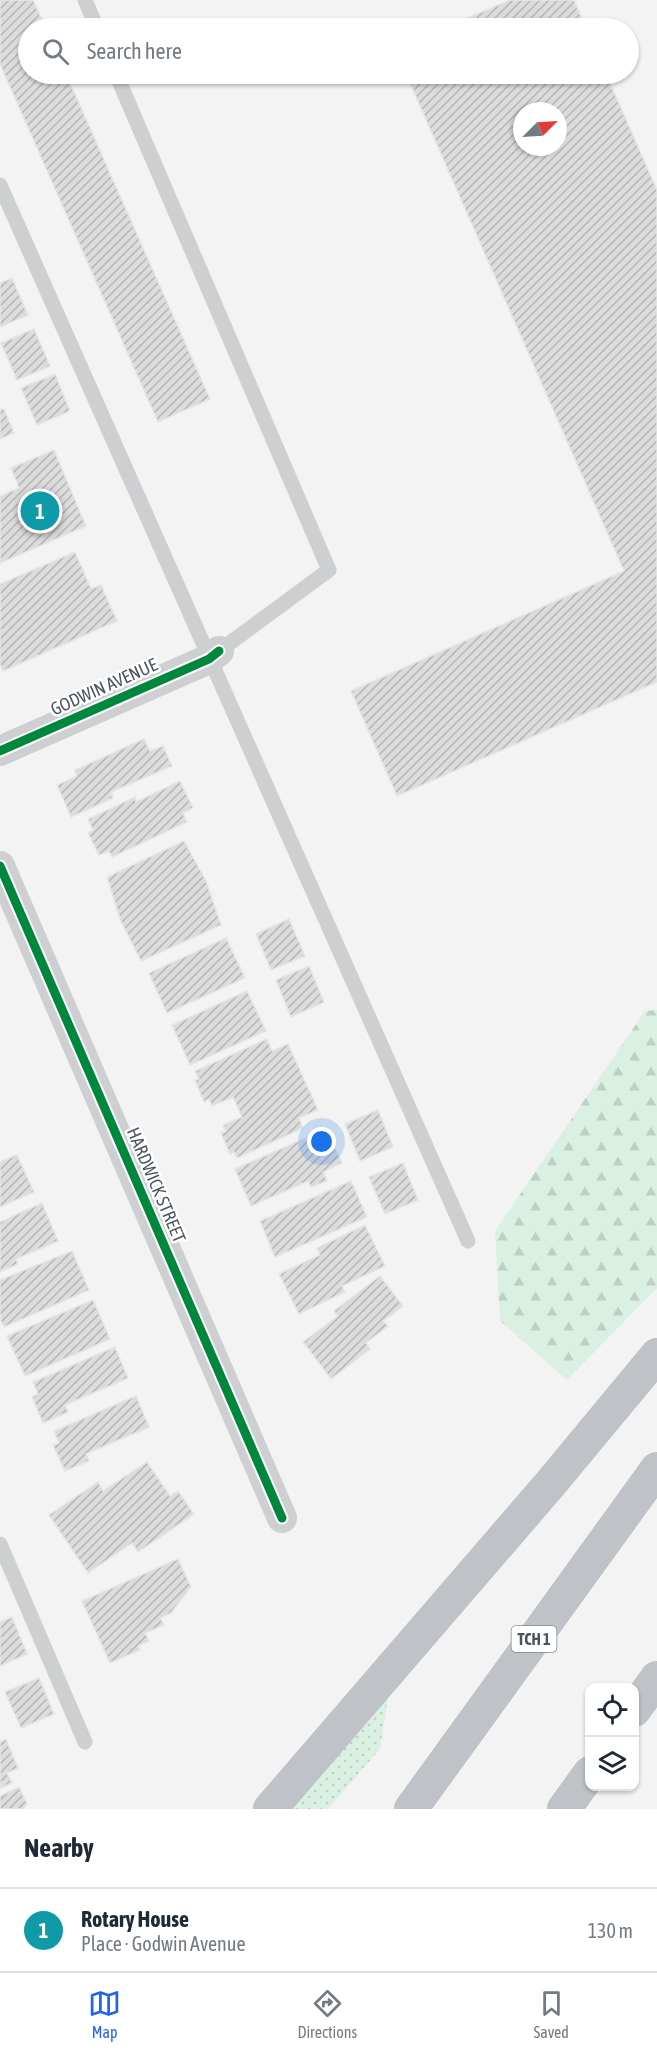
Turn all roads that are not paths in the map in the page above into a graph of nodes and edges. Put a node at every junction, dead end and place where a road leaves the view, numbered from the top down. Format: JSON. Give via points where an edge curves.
{"nodes":[{"id":1,"x":85,"y":0,"type":"edge"},
{"id":2,"x":93,"y":18,"type":"edge"},
{"id":3,"x":120,"y":84,"type":"edge"},
{"id":4,"x":0,"y":185,"type":"edge"},
{"id":5,"x":214,"y":655,"type":"junction"},
{"id":6,"x":0,"y":751,"type":"edge"},
{"id":7,"x":0,"y":866,"type":"edge"},
{"id":8,"x":468,"y":1241,"type":"dead end"},
{"id":9,"x":657,"y":1355,"type":"edge"},
{"id":10,"x":657,"y":1469,"type":"edge"},
{"id":11,"x":282,"y":1518,"type":"dead end"},
{"id":12,"x":0,"y":1544,"type":"edge"},
{"id":13,"x":657,"y":1678,"type":"edge"},
{"id":14,"x":639,"y":1703,"type":"edge"},
{"id":15,"x":86,"y":1742,"type":"dead end"},
{"id":16,"x":585,"y":1780,"type":"edge"},
{"id":17,"x":270,"y":1809,"type":"edge"},
{"id":18,"x":411,"y":1809,"type":"edge"},
{"id":19,"x":564,"y":1809,"type":"edge"}],
"edges":[{"from":1,"to":2,"type":"lane"},
{"from":3,"to":5,"type":"lane","via":[[329,570]]},
{"from":4,"to":5,"type":"lane"},
{"from":5,"to":6,"type":"street","name":"GODWIN AVENUE"},
{"from":5,"to":8,"type":"lane"},
{"from":7,"to":11,"type":"street","name":"HARDWICK STREET"},
{"from":9,"to":17,"type":"highway","via":[[551,1484]]},
{"from":10,"to":18,"type":"highway","number":"TCH 1"},
{"from":12,"to":15,"type":"lane"},
{"from":13,"to":14,"type":"highway"},
{"from":16,"to":19,"type":"highway"}]}
